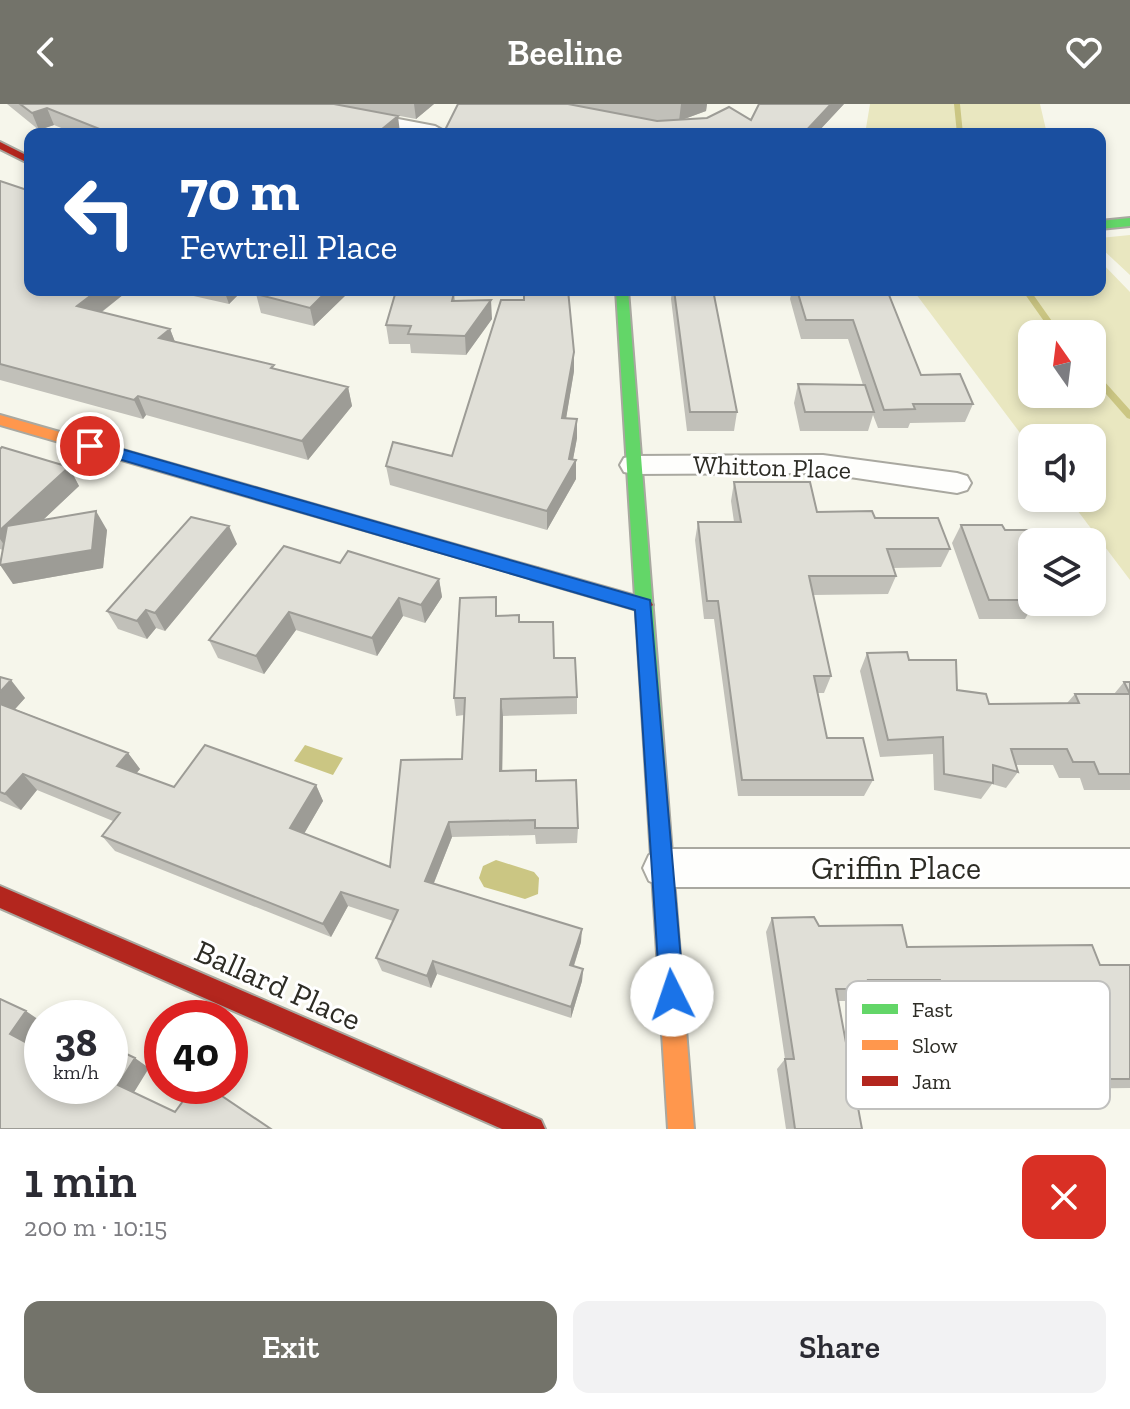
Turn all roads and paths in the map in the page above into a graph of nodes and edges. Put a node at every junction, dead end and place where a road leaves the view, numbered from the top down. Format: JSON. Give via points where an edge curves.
{"nodes":[{"id":1,"x":290,"y":104,"type":"edge"},
{"id":2,"x":452,"y":113,"type":"edge"},
{"id":3,"x":409,"y":128,"type":"edge"},
{"id":4,"x":438,"y":128,"type":"edge"},
{"id":5,"x":0,"y":145,"type":"edge"},
{"id":6,"x":24,"y":158,"type":"edge"},
{"id":7,"x":1130,"y":222,"type":"edge"},
{"id":8,"x":1106,"y":224,"type":"edge"},
{"id":9,"x":622,"y":296,"type":"edge"},
{"id":10,"x":0,"y":420,"type":"edge"},
{"id":11,"x":634,"y":465,"type":"junction"},
{"id":12,"x":957,"y":483,"type":"dead end"},
{"id":13,"x":644,"y":605,"type":"junction"},
{"id":14,"x":663,"y":868,"type":"junction"},
{"id":15,"x":1130,"y":868,"type":"edge"},
{"id":16,"x":0,"y":897,"type":"edge"},
{"id":17,"x":532,"y":1129,"type":"edge"},
{"id":18,"x":681,"y":1129,"type":"edge"}],
"edges":[{"from":1,"to":3,"type":"street"},
{"from":2,"to":4,"type":"street"},
{"from":5,"to":6,"type":"street"},
{"from":7,"to":8,"type":"street"},
{"from":9,"to":11,"type":"street"},
{"from":10,"to":13,"type":"street"},
{"from":11,"to":12,"type":"street","name":"Whitton Place","via":[[823,464]]},
{"from":11,"to":13,"type":"street"},
{"from":13,"to":14,"type":"street"},
{"from":14,"to":15,"type":"street","name":"Griffin Place"},
{"from":14,"to":18,"type":"street"},
{"from":16,"to":17,"type":"street","name":"Ballard Place"}]}
